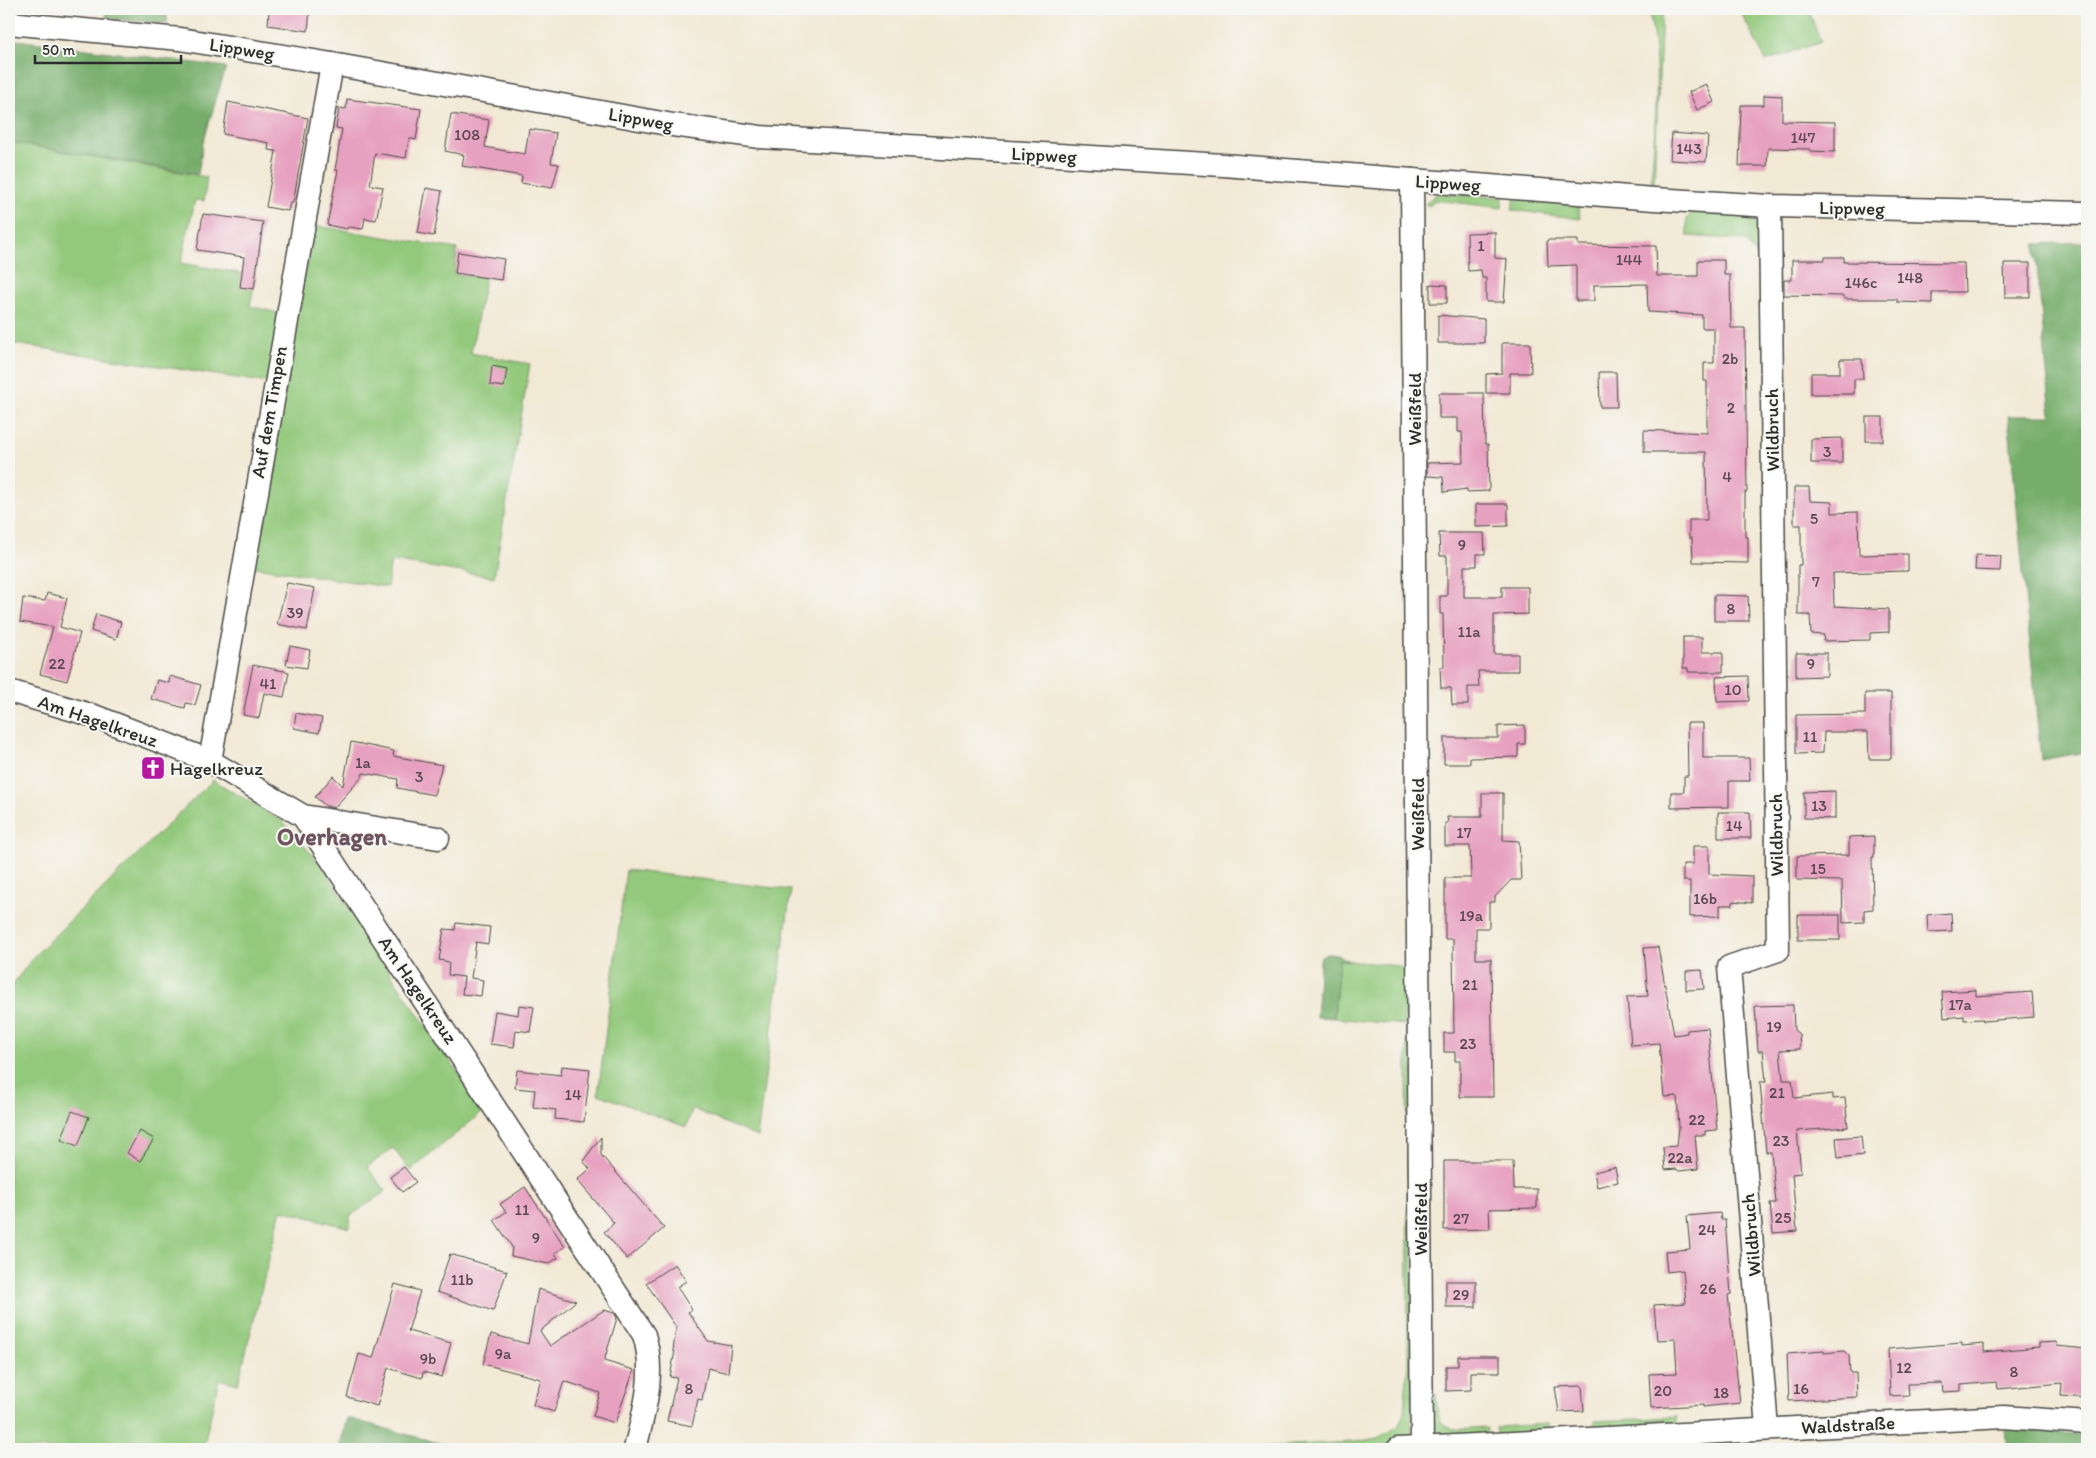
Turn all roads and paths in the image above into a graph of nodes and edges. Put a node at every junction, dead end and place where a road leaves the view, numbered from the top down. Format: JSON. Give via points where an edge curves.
{"nodes":[{"id":1,"x":9,"y":22,"type":"edge"},
{"id":2,"x":332,"y":64,"type":"junction"},
{"id":3,"x":1412,"y":180,"type":"junction"},
{"id":4,"x":1770,"y":206,"type":"junction"},
{"id":5,"x":2087,"y":213,"type":"edge"},
{"id":6,"x":9,"y":691,"type":"edge"},
{"id":7,"x":210,"y":761,"type":"junction"},
{"id":8,"x":303,"y":816,"type":"junction"},
{"id":9,"x":438,"y":838,"type":"dead end"},
{"id":10,"x":2087,"y":1423,"type":"edge"},
{"id":11,"x":1767,"y":1428,"type":"junction"},
{"id":12,"x":1422,"y":1448,"type":"junction"},
{"id":13,"x":1468,"y":1448,"type":"edge"},
{"id":14,"x":635,"y":1449,"type":"edge"},
{"id":15,"x":1398,"y":1449,"type":"edge"}],
"edges":[{"from":1,"to":2,"type":"street","name":"Lippweg","via":[[180,39]]},
{"from":2,"to":3,"type":"street","name":"Lippweg","via":[[760,137],[1223,164]]},
{"from":2,"to":7,"type":"street","name":"Auf dem Timpen"},
{"from":3,"to":4,"type":"street","name":"Lippweg"},
{"from":3,"to":12,"type":"street","name":"Weißfeld"},
{"from":4,"to":5,"type":"street","name":"Lippweg"},
{"from":4,"to":11,"type":"street","name":"Wildbruch","via":[[1778,950],[1729,967]]},
{"from":6,"to":7,"type":"street","name":"Am Hagelkreuz","via":[[94,716]]},
{"from":7,"to":8,"type":"street","name":"Am Hagelkreuz"},
{"from":8,"to":9,"type":"street"},
{"from":8,"to":14,"type":"street","name":"Am Hagelkreuz","via":[[644,1335],[650,1352],[650,1373]]},
{"from":10,"to":11,"type":"street","name":"Waldstraße","via":[[2004,1417]]},
{"from":11,"to":13,"type":"street","name":"Waldstraße"},
{"from":12,"to":13,"type":"street","name":"Waldstraße"},
{"from":12,"to":15,"type":"street","name":"Waldstraße"}]}
